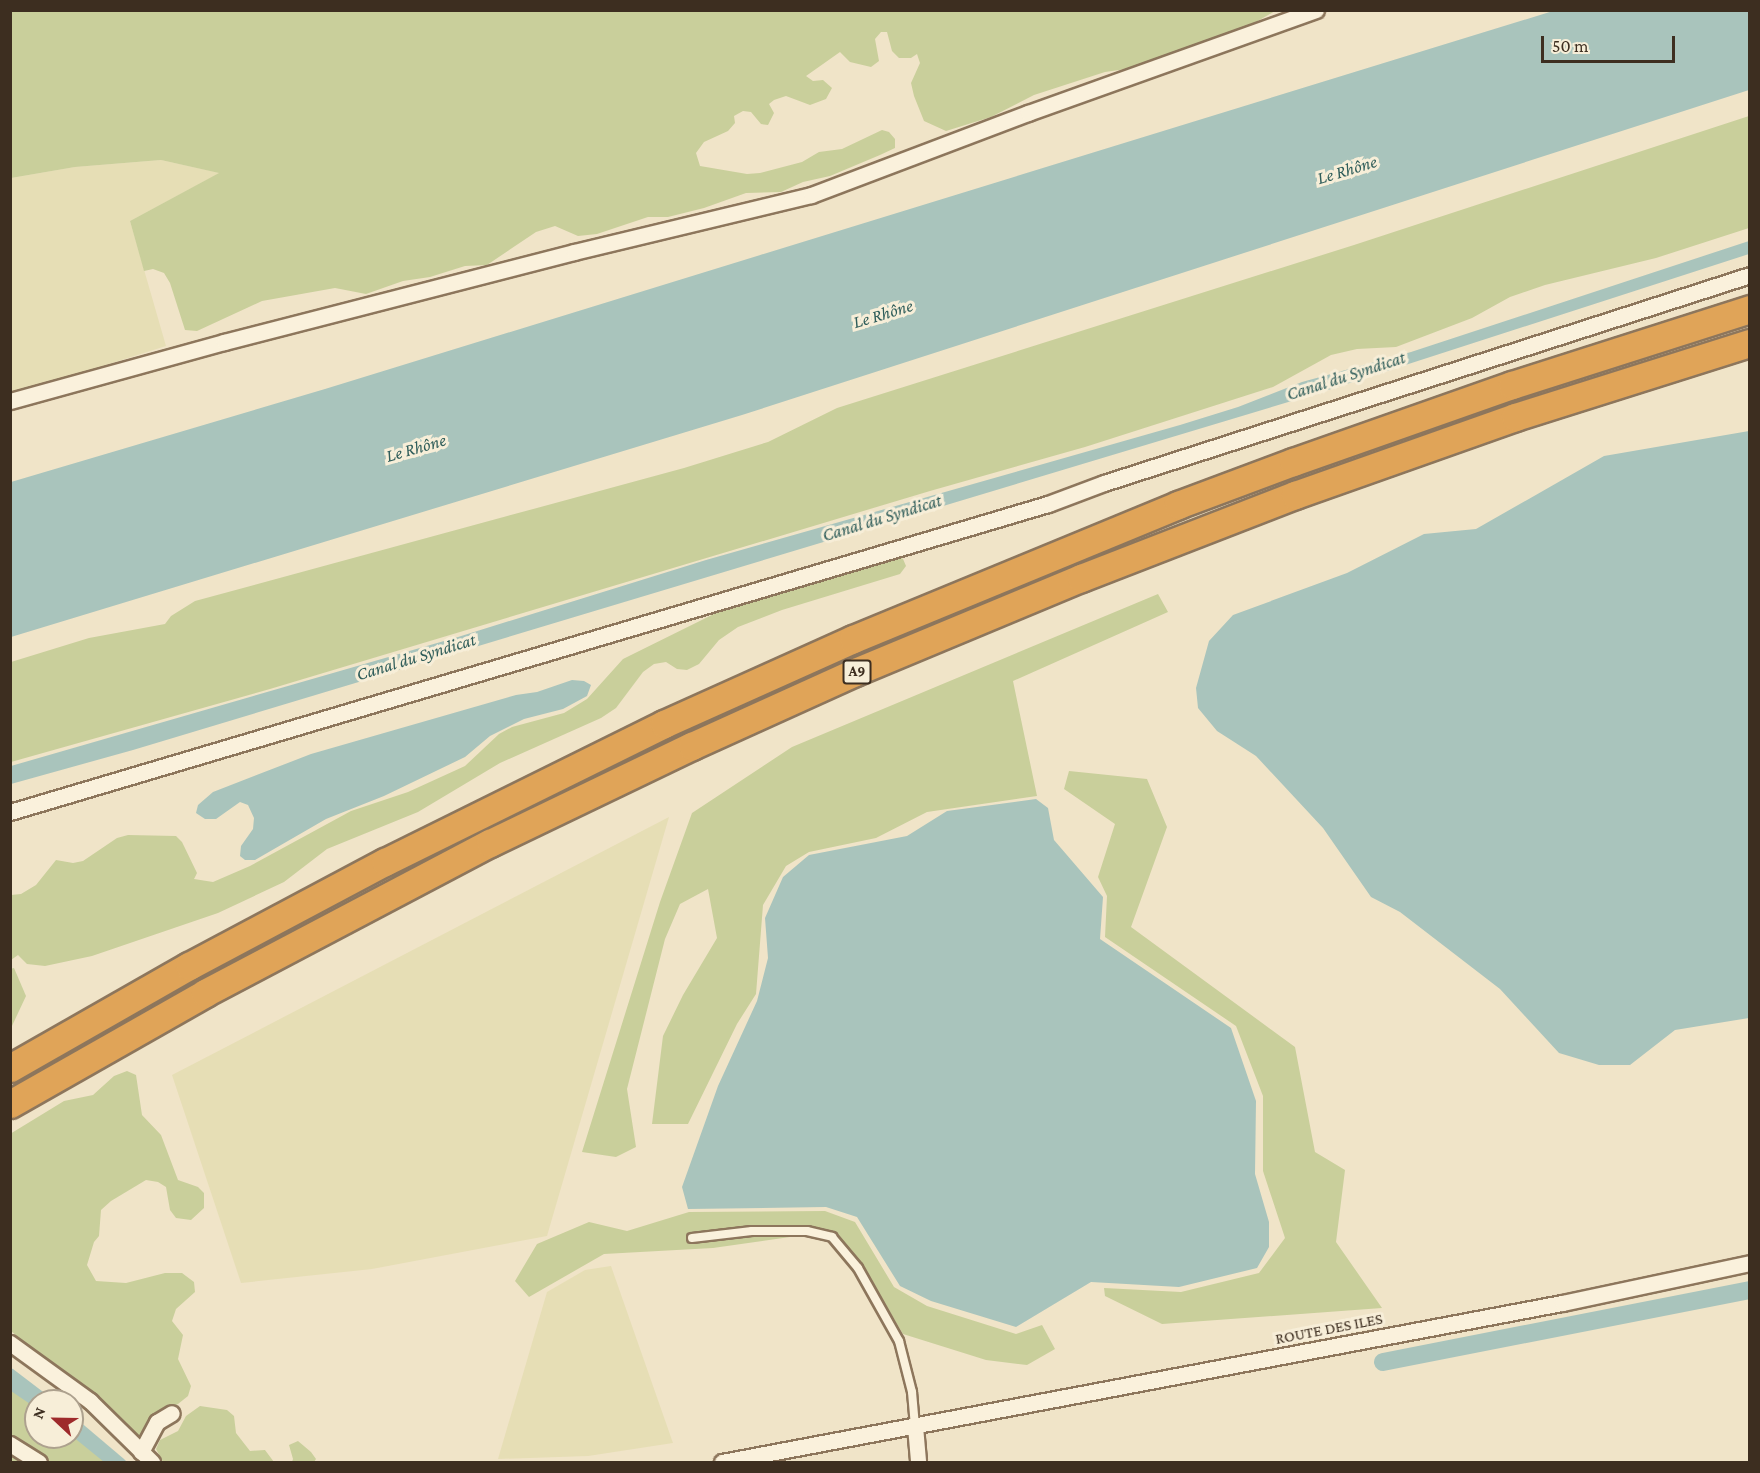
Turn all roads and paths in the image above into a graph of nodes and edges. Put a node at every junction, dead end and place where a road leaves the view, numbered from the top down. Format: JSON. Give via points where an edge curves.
{"nodes":[{"id":1,"x":1316,"y":10,"type":"edge"},
{"id":2,"x":1749,"y":275,"type":"edge"},
{"id":3,"x":1749,"y":309,"type":"edge"},
{"id":4,"x":1749,"y":342,"type":"edge"},
{"id":5,"x":10,"y":401,"type":"edge"},
{"id":6,"x":10,"y":812,"type":"edge"},
{"id":7,"x":10,"y":1068,"type":"edge"},
{"id":8,"x":10,"y":1104,"type":"edge"},
{"id":9,"x":692,"y":1238,"type":"dead end"},
{"id":10,"x":1749,"y":1263,"type":"edge"},
{"id":11,"x":10,"y":1343,"type":"edge"},
{"id":12,"x":172,"y":1413,"type":"dead end"},
{"id":13,"x":915,"y":1426,"type":"junction"},
{"id":14,"x":10,"y":1444,"type":"edge"},
{"id":15,"x":147,"y":1457,"type":"edge"},
{"id":16,"x":39,"y":1462,"type":"edge"},
{"id":17,"x":722,"y":1462,"type":"edge"},
{"id":18,"x":918,"y":1462,"type":"edge"}],
"edges":[{"from":1,"to":5,"type":"street","via":[[811,195],[573,252]]},
{"from":2,"to":6,"type":"street","via":[[1048,504]]},
{"from":3,"to":7,"type":"highway","number":"A9","via":[[1512,385],[1293,462],[853,639],[664,724],[385,862],[189,966]]},
{"from":4,"to":8,"type":"highway","number":"A9","via":[[1515,417],[1305,491],[855,672],[480,849],[214,988]]},
{"from":9,"to":13,"type":"lane","via":[[752,1231],[807,1231],[832,1237],[858,1268],[899,1341],[912,1392]]},
{"from":10,"to":13,"type":"street","name":"ROUTE DES ILES","via":[[1562,1303]]},
{"from":11,"to":15,"type":"street","via":[[90,1401]]},
{"from":12,"to":15,"type":"street","via":[[157,1422]]},
{"from":13,"to":17,"type":"street","name":"ROUTE DES ILES"},
{"from":13,"to":18,"type":"street"},
{"from":14,"to":16,"type":"street"}]}
